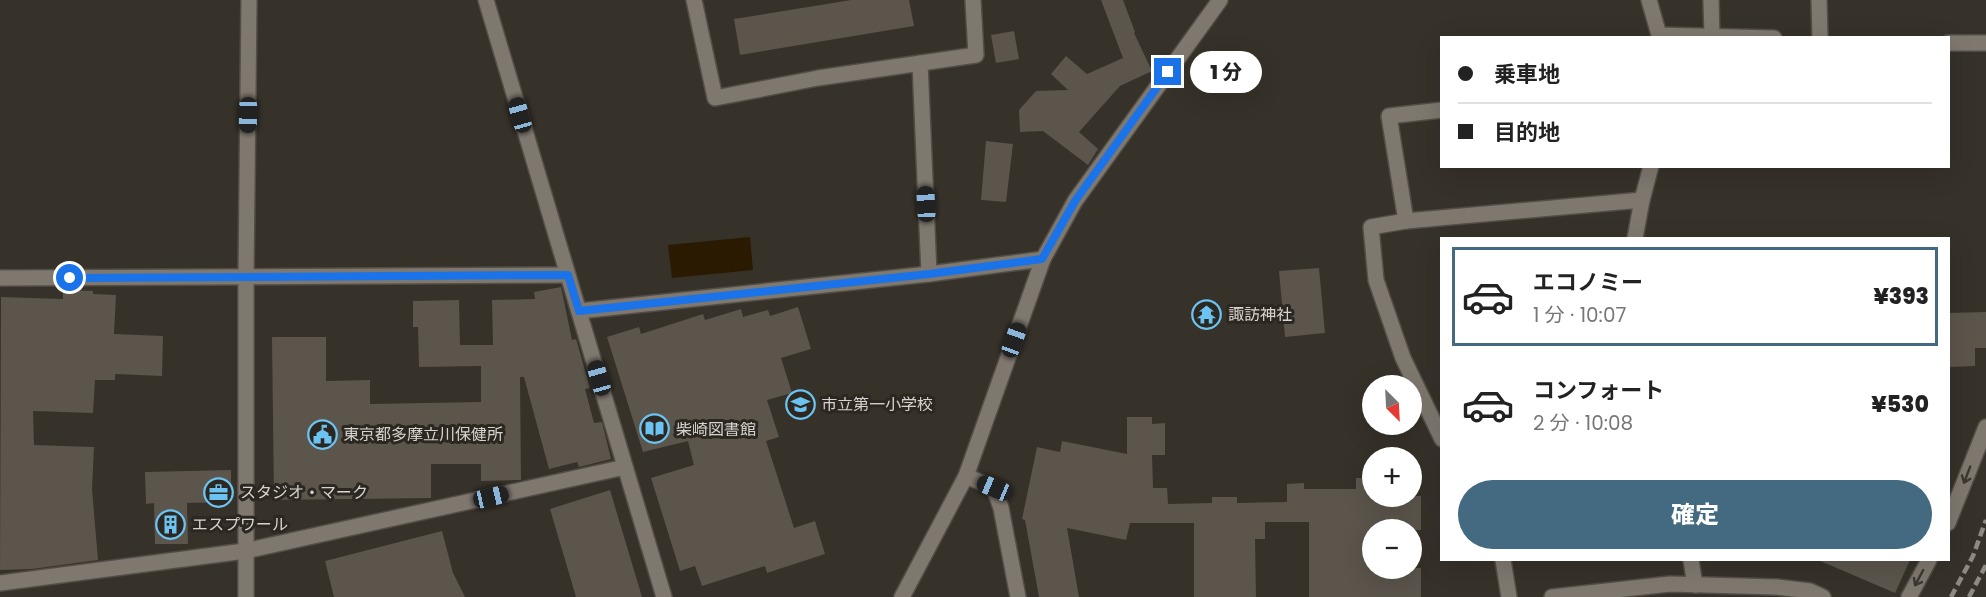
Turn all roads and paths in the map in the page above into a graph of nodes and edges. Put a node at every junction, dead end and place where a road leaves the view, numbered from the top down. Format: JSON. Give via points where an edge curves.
{"nodes":[{"id":1,"x":249,"y":0,"type":"edge"},
{"id":2,"x":486,"y":0,"type":"edge"},
{"id":3,"x":694,"y":0,"type":"edge"},
{"id":4,"x":973,"y":0,"type":"edge"},
{"id":5,"x":1649,"y":0,"type":"edge"},
{"id":6,"x":1711,"y":0,"type":"edge"},
{"id":7,"x":1819,"y":0,"type":"edge"},
{"id":8,"x":1217,"y":2,"type":"edge"},
{"id":9,"x":1660,"y":36,"type":"edge"},
{"id":10,"x":1712,"y":36,"type":"joint"},
{"id":11,"x":1820,"y":36,"type":"edge"},
{"id":12,"x":1950,"y":43,"type":"edge"},
{"id":13,"x":1986,"y":43,"type":"edge"},
{"id":14,"x":920,"y":63,"type":"junction"},
{"id":15,"x":1440,"y":110,"type":"edge"},
{"id":16,"x":1650,"y":168,"type":"edge"},
{"id":17,"x":1642,"y":200,"type":"junction"},
{"id":18,"x":1406,"y":221,"type":"junction"},
{"id":19,"x":1635,"y":237,"type":"edge"},
{"id":20,"x":1042,"y":259,"type":"junction"},
{"id":21,"x":929,"y":274,"type":"junction"},
{"id":22,"x":568,"y":275,"type":"junction"},
{"id":23,"x":246,"y":276,"type":"junction"},
{"id":24,"x":0,"y":278,"type":"edge"},
{"id":25,"x":579,"y":311,"type":"junction"},
{"id":26,"x":1986,"y":427,"type":"edge"},
{"id":27,"x":1440,"y":435,"type":"edge"},
{"id":28,"x":625,"y":467,"type":"junction"},
{"id":29,"x":966,"y":476,"type":"junction"},
{"id":30,"x":1950,"y":518,"type":"edge"},
{"id":31,"x":245,"y":551,"type":"junction"},
{"id":32,"x":1503,"y":561,"type":"edge"},
{"id":33,"x":1690,"y":561,"type":"edge"},
{"id":34,"x":1928,"y":561,"type":"edge"},
{"id":35,"x":0,"y":583,"type":"edge"},
{"id":36,"x":1695,"y":585,"type":"junction"},
{"id":37,"x":246,"y":597,"type":"edge"},
{"id":38,"x":664,"y":597,"type":"edge"},
{"id":39,"x":902,"y":597,"type":"edge"},
{"id":40,"x":1018,"y":597,"type":"edge"},
{"id":41,"x":1509,"y":597,"type":"edge"},
{"id":42,"x":1552,"y":597,"type":"edge"},
{"id":43,"x":1823,"y":597,"type":"edge"},
{"id":44,"x":1909,"y":597,"type":"edge"}],
"edges":[{"from":1,"to":23,"type":"street"},
{"from":2,"to":22,"type":"street"},
{"from":3,"to":14,"type":"street","via":[[715,98]]},
{"from":4,"to":14,"type":"street","via":[[976,55]]},
{"from":5,"to":9,"type":"street"},
{"from":6,"to":10,"type":"street"},
{"from":7,"to":11,"type":"street"},
{"from":8,"to":20,"type":"street","via":[[1075,201]]},
{"from":9,"to":10,"type":"street"},
{"from":12,"to":13,"type":"street"},
{"from":14,"to":21,"type":"street"},
{"from":15,"to":18,"type":"street","via":[[1389,116]]},
{"from":16,"to":17,"type":"street"},
{"from":17,"to":18,"type":"street"},
{"from":17,"to":19,"type":"street"},
{"from":18,"to":27,"type":"street","via":[[1371,227],[1376,280],[1403,358]]},
{"from":20,"to":21,"type":"street"},
{"from":20,"to":29,"type":"street"},
{"from":21,"to":25,"type":"street"},
{"from":22,"to":23,"type":"street"},
{"from":22,"to":25,"type":"street"},
{"from":23,"to":24,"type":"street"},
{"from":23,"to":31,"type":"street"},
{"from":25,"to":28,"type":"street"},
{"from":26,"to":30,"type":"street","one_way":true},
{"from":28,"to":31,"type":"street"},
{"from":28,"to":38,"type":"street"},
{"from":29,"to":39,"type":"street"},
{"from":29,"to":40,"type":"street","via":[[994,488]]},
{"from":31,"to":35,"type":"street"},
{"from":31,"to":37,"type":"street"},
{"from":32,"to":41,"type":"street"},
{"from":33,"to":36,"type":"street"},
{"from":34,"to":44,"type":"street","one_way":true},
{"from":36,"to":42,"type":"street","via":[[1670,584]]},
{"from":36,"to":43,"type":"street","via":[[1777,587],[1810,591]]}]}
